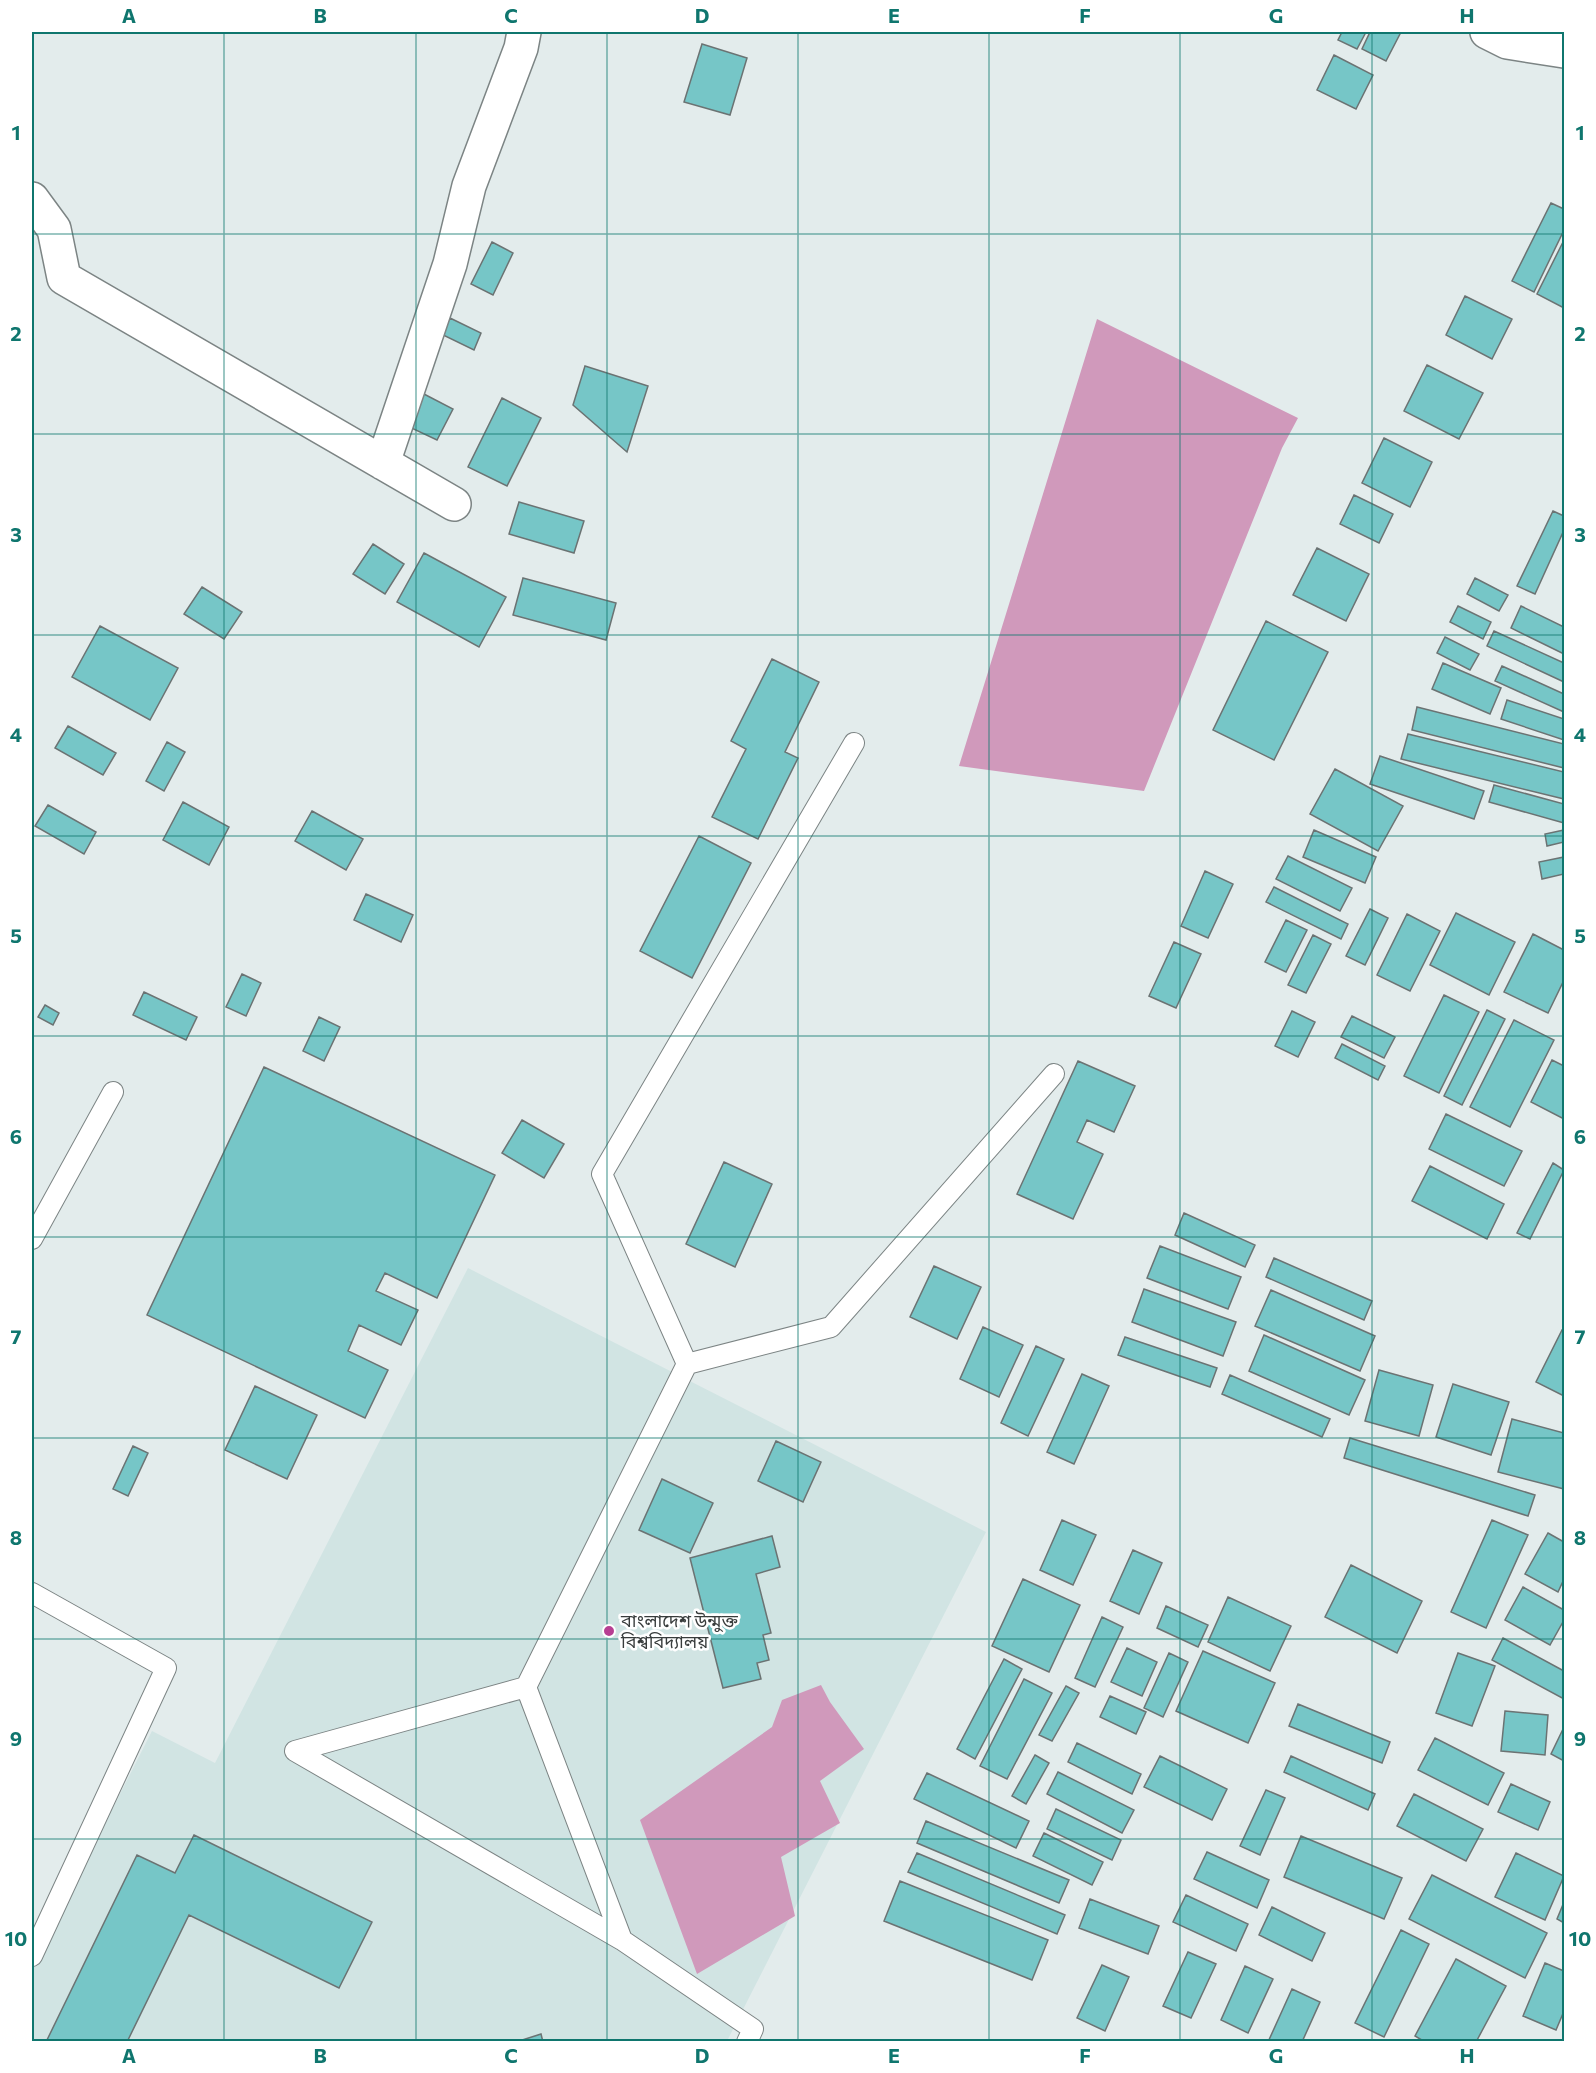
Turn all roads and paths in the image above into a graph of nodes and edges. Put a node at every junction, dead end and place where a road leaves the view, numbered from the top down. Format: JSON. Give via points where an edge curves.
{"nodes":[{"id":1,"x":524,"y":32,"type":"edge"},
{"id":2,"x":1486,"y":32,"type":"edge"},
{"id":3,"x":1564,"y":51,"type":"edge"},
{"id":4,"x":32,"y":199,"type":"edge"},
{"id":5,"x":383,"y":463,"type":"junction"},
{"id":6,"x":454,"y":504,"type":"dead end"},
{"id":7,"x":854,"y":743,"type":"dead end"},
{"id":8,"x":1054,"y":1074,"type":"dead end"},
{"id":9,"x":113,"y":1092,"type":"dead end"},
{"id":10,"x":32,"y":1239,"type":"edge"},
{"id":11,"x":687,"y":1364,"type":"junction"},
{"id":12,"x":32,"y":1593,"type":"edge"},
{"id":13,"x":526,"y":1687,"type":"junction"},
{"id":14,"x":622,"y":1940,"type":"junction"},
{"id":15,"x":32,"y":1956,"type":"edge"},
{"id":16,"x":747,"y":2042,"type":"edge"}],
"edges":[{"from":1,"to":5,"type":"street","via":[[469,186],[450,264]]},
{"from":2,"to":3,"type":"street","via":[[1507,42]]},
{"from":4,"to":5,"type":"street","via":[[54,229],[64,278]]},
{"from":5,"to":6,"type":"street"},
{"from":7,"to":11,"type":"lane","via":[[602,1174]]},
{"from":8,"to":11,"type":"lane","via":[[831,1327]]},
{"from":9,"to":10,"type":"lane"},
{"from":11,"to":13,"type":"lane"},
{"from":12,"to":15,"type":"lane","via":[[166,1668]]},
{"from":13,"to":14,"type":"lane"},
{"from":13,"to":14,"type":"lane","via":[[295,1752]]},
{"from":14,"to":16,"type":"lane","via":[[753,2029]]}]}
